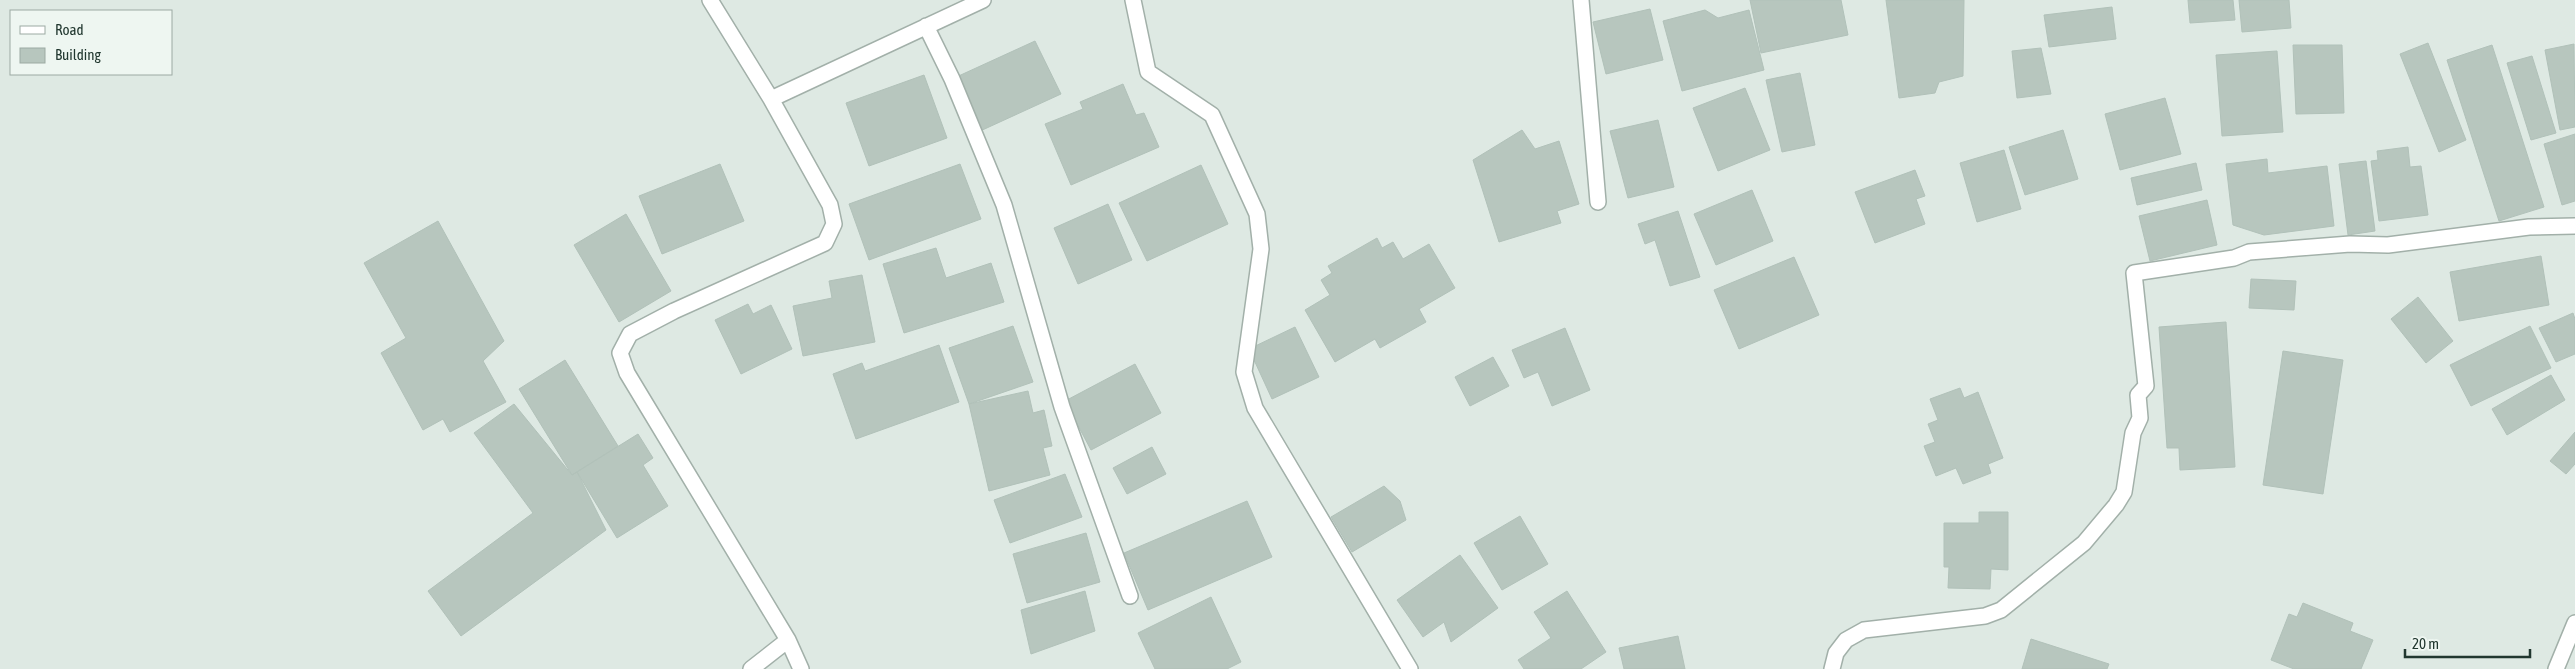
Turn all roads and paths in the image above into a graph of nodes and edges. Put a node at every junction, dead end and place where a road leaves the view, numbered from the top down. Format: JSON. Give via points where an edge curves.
{"nodes":[{"id":1,"x":710,"y":0,"type":"edge"},
{"id":2,"x":983,"y":0,"type":"edge"},
{"id":3,"x":1133,"y":0,"type":"edge"},
{"id":4,"x":1581,"y":0,"type":"edge"},
{"id":5,"x":926,"y":26,"type":"junction"},
{"id":6,"x":771,"y":99,"type":"junction"},
{"id":7,"x":1598,"y":202,"type":"dead end"},
{"id":8,"x":2575,"y":226,"type":"edge"},
{"id":9,"x":1130,"y":596,"type":"dead end"},
{"id":10,"x":2575,"y":623,"type":"edge"},
{"id":11,"x":788,"y":640,"type":"junction"},
{"id":12,"x":751,"y":669,"type":"edge"},
{"id":13,"x":800,"y":669,"type":"edge"},
{"id":14,"x":1410,"y":669,"type":"edge"},
{"id":15,"x":1832,"y":669,"type":"edge"},
{"id":16,"x":2556,"y":669,"type":"edge"}],
"edges":[{"from":1,"to":6,"type":"street"},
{"from":2,"to":5,"type":"street"},
{"from":3,"to":14,"type":"street","via":[[1148,72],[1212,115],[1257,214],[1261,249],[1244,372],[1255,408]]},
{"from":4,"to":7,"type":"street"},
{"from":5,"to":6,"type":"street"},
{"from":5,"to":9,"type":"street","via":[[952,79],[1004,205],[1062,407]]},
{"from":6,"to":11,"type":"street","via":[[830,205],[834,224],[824,243],[630,334],[620,352],[627,373]]},
{"from":8,"to":15,"type":"street","via":[[2529,227],[2388,245],[2350,244],[2249,252],[2234,258],[2134,273],[2146,386],[2138,395],[2140,418],[2133,433],[2124,492],[2116,505],[2084,543],[2001,610],[1985,616],[1864,630],[1846,640],[1836,653]]},
{"from":10,"to":16,"type":"street"},
{"from":11,"to":12,"type":"street"},
{"from":11,"to":13,"type":"street"}]}
